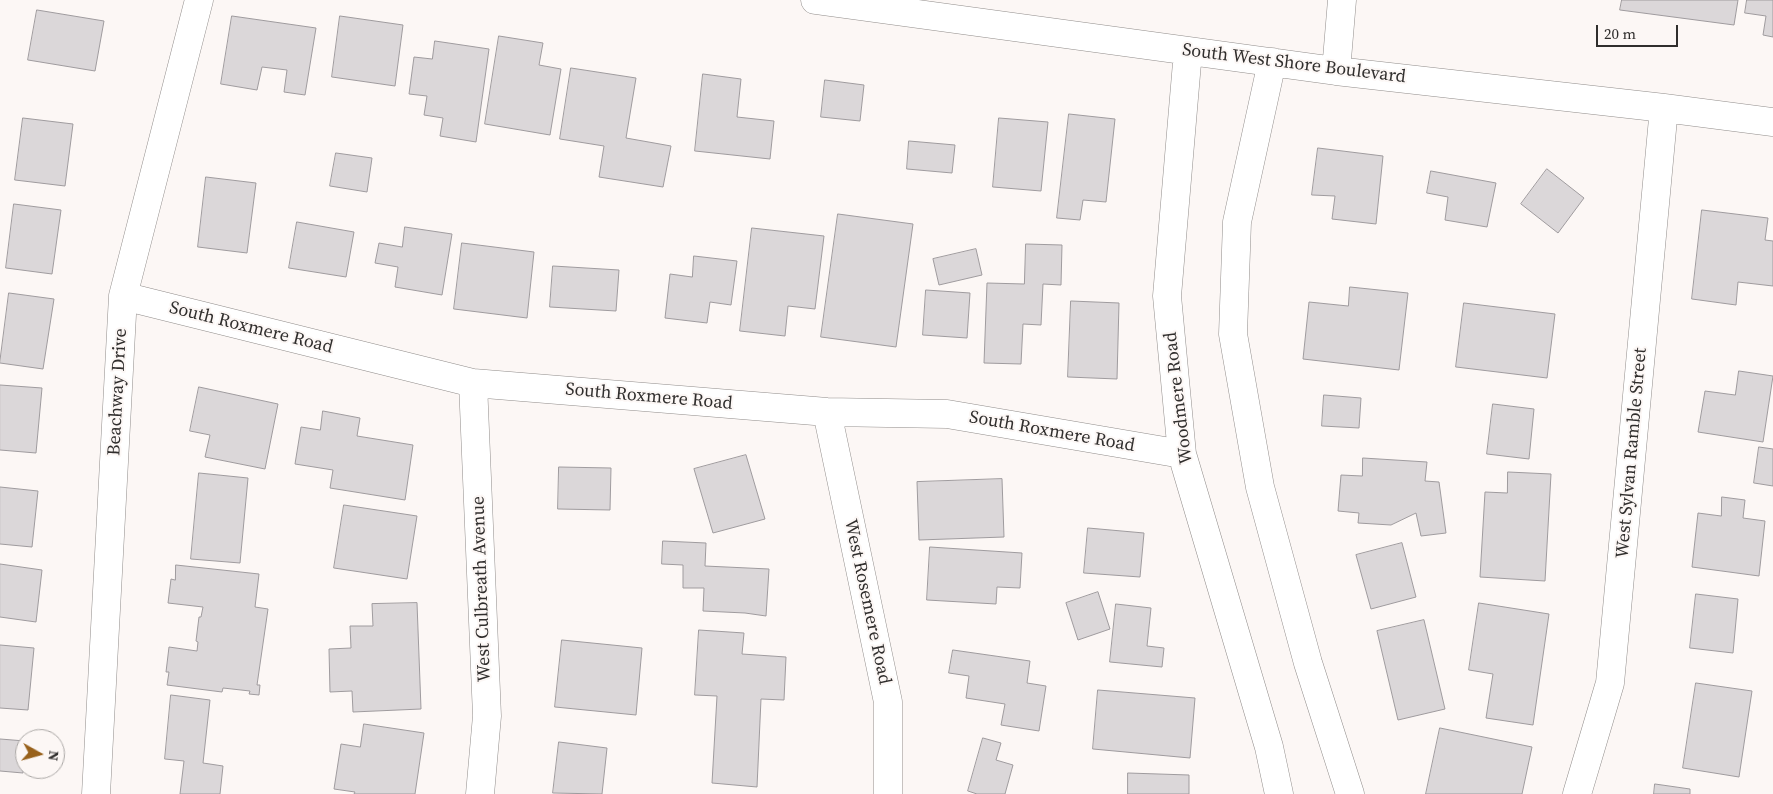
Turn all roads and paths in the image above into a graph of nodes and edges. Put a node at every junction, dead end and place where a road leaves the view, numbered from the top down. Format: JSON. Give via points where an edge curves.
{"nodes":[{"id":1,"x":199,"y":0,"type":"edge"},
{"id":2,"x":815,"y":0,"type":"edge"},
{"id":3,"x":1342,"y":0,"type":"edge"},
{"id":4,"x":1188,"y":51,"type":"junction"},
{"id":5,"x":1272,"y":62,"type":"junction"},
{"id":6,"x":1336,"y":71,"type":"junction"},
{"id":7,"x":1664,"y":108,"type":"junction"},
{"id":8,"x":1773,"y":122,"type":"edge"},
{"id":9,"x":123,"y":296,"type":"junction"},
{"id":10,"x":473,"y":383,"type":"junction"},
{"id":11,"x":826,"y":412,"type":"junction"},
{"id":12,"x":1182,"y":454,"type":"junction"},
{"id":13,"x":96,"y":794,"type":"edge"},
{"id":14,"x":480,"y":794,"type":"edge"},
{"id":15,"x":888,"y":794,"type":"edge"},
{"id":16,"x":1279,"y":794,"type":"edge"},
{"id":17,"x":1350,"y":794,"type":"edge"},
{"id":18,"x":1577,"y":794,"type":"edge"}],
"edges":[{"from":1,"to":9,"type":"street","name":"Beachway Drive"},
{"from":2,"to":4,"type":"street","name":"South West Shore Boulevard"},
{"from":3,"to":6,"type":"street"},
{"from":4,"to":5,"type":"street","name":"South West Shore Boulevard"},
{"from":4,"to":12,"type":"street","name":"Woodmere Road","via":[[1167,296]]},
{"from":5,"to":6,"type":"street","name":"South West Shore Boulevard"},
{"from":5,"to":17,"type":"street","via":[[1237,222],[1233,334],[1260,487],[1308,664]]},
{"from":6,"to":7,"type":"street","name":"South West Shore Boulevard"},
{"from":7,"to":8,"type":"street","name":"South West Shore Boulevard"},
{"from":7,"to":18,"type":"street","name":"West Sylvan Ramble Street","via":[[1610,683]]},
{"from":9,"to":10,"type":"street","name":"South Roxmere Road"},
{"from":9,"to":13,"type":"street","name":"Beachway Drive"},
{"from":10,"to":11,"type":"street","name":"South Roxmere Road"},
{"from":10,"to":14,"type":"street","name":"West Culbreath Avenue","via":[[487,716]]},
{"from":11,"to":12,"type":"street","name":"South Roxmere Road","via":[[947,414]]},
{"from":11,"to":15,"type":"street","name":"West Rosemere Road","via":[[888,702]]},
{"from":12,"to":16,"type":"street","name":"Woodmere Road","via":[[1269,747]]}]}
